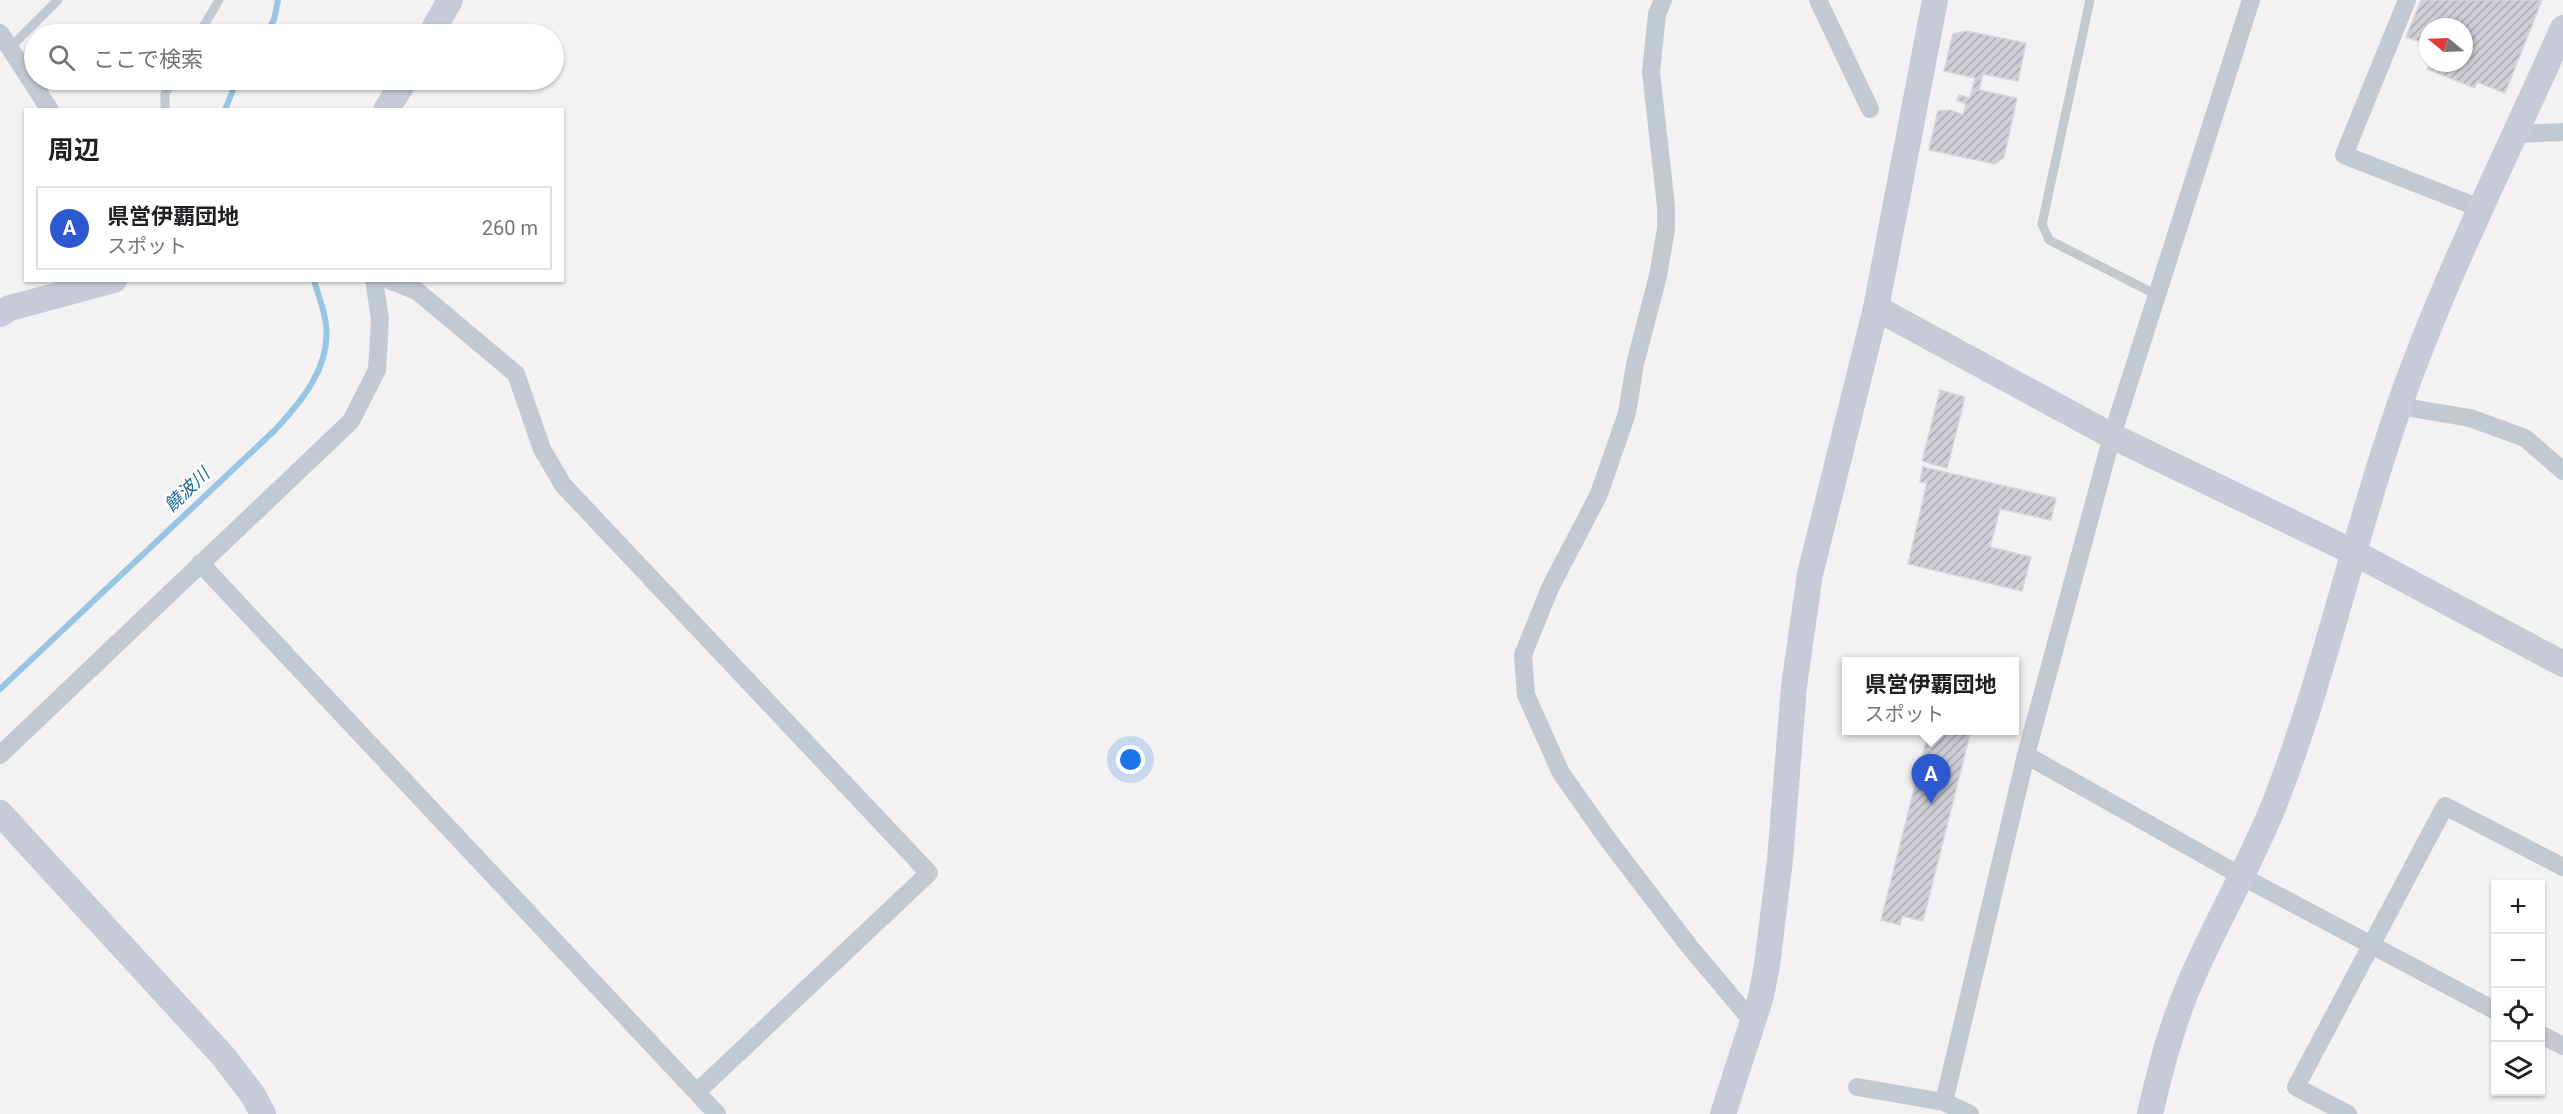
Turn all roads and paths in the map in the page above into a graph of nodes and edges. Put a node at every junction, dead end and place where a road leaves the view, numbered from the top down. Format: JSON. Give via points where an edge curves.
{"nodes":[{"id":1,"x":58,"y":0,"type":"edge"},
{"id":2,"x":219,"y":0,"type":"edge"},
{"id":3,"x":450,"y":0,"type":"edge"},
{"id":4,"x":1663,"y":0,"type":"edge"},
{"id":5,"x":1818,"y":0,"type":"edge"},
{"id":6,"x":1935,"y":0,"type":"edge"},
{"id":7,"x":2090,"y":0,"type":"edge"},
{"id":8,"x":2251,"y":0,"type":"edge"},
{"id":9,"x":2407,"y":0,"type":"edge"},
{"id":10,"x":27,"y":24,"type":"edge"},
{"id":11,"x":205,"y":24,"type":"edge"},
{"id":12,"x":437,"y":24,"type":"edge"},
{"id":13,"x":24,"y":26,"type":"edge"},
{"id":14,"x":2563,"y":28,"type":"edge"},
{"id":15,"x":5,"y":41,"type":"edge"},
{"id":16,"x":24,"y":70,"type":"edge"},
{"id":17,"x":37,"y":90,"type":"edge"},
{"id":18,"x":167,"y":90,"type":"edge"},
{"id":19,"x":399,"y":90,"type":"edge"},
{"id":20,"x":49,"y":108,"type":"edge"},
{"id":21,"x":165,"y":108,"type":"edge"},
{"id":22,"x":387,"y":108,"type":"edge"},
{"id":23,"x":1870,"y":109,"type":"dead end"},
{"id":24,"x":2563,"y":132,"type":"edge"},
{"id":25,"x":2516,"y":134,"type":"junction"},
{"id":26,"x":2482,"y":209,"type":"junction"},
{"id":27,"x":107,"y":282,"type":"edge"},
{"id":28,"x":374,"y":282,"type":"edge"},
{"id":29,"x":394,"y":282,"type":"edge"},
{"id":30,"x":2157,"y":296,"type":"junction"},
{"id":31,"x":1876,"y":308,"type":"junction"},
{"id":32,"x":0,"y":314,"type":"edge"},
{"id":33,"x":2399,"y":406,"type":"junction"},
{"id":34,"x":2112,"y":436,"type":"junction"},
{"id":35,"x":2563,"y":471,"type":"edge"},
{"id":36,"x":2355,"y":553,"type":"junction"},
{"id":37,"x":200,"y":563,"type":"junction"},
{"id":38,"x":2563,"y":664,"type":"edge"},
{"id":39,"x":0,"y":754,"type":"edge"},
{"id":40,"x":2026,"y":755,"type":"junction"},
{"id":41,"x":0,"y":813,"type":"edge"},
{"id":42,"x":2563,"y":867,"type":"edge"},
{"id":43,"x":2243,"y":877,"type":"junction"},
{"id":44,"x":2371,"y":946,"type":"junction"},
{"id":45,"x":2491,"y":1008,"type":"edge"},
{"id":46,"x":1752,"y":1021,"type":"junction"},
{"id":47,"x":2545,"y":1036,"type":"edge"},
{"id":48,"x":2563,"y":1046,"type":"edge"},
{"id":49,"x":1857,"y":1087,"type":"dead end"},
{"id":50,"x":697,"y":1092,"type":"junction"},
{"id":51,"x":1944,"y":1102,"type":"junction"},
{"id":52,"x":263,"y":1114,"type":"edge"},
{"id":53,"x":717,"y":1114,"type":"edge"},
{"id":54,"x":1723,"y":1114,"type":"edge"},
{"id":55,"x":1970,"y":1114,"type":"edge"},
{"id":56,"x":2150,"y":1114,"type":"edge"},
{"id":57,"x":2348,"y":1114,"type":"edge"}],
"edges":[{"from":1,"to":10,"type":"lane"},
{"from":2,"to":11,"type":"lane"},
{"from":3,"to":12,"type":"street"},
{"from":4,"to":46,"type":"street","via":[[1657,14],[1651,72],[1666,206],[1658,276],[1635,364],[1627,413],[1599,494],[1550,588],[1523,656],[1526,695],[1568,783],[1682,937]]},
{"from":5,"to":23,"type":"street"},
{"from":6,"to":31,"type":"street"},
{"from":7,"to":30,"type":"lane","via":[[2042,224],[2049,240]]},
{"from":8,"to":30,"type":"street"},
{"from":9,"to":26,"type":"street","via":[[2344,155]]},
{"from":13,"to":15,"type":"lane"},
{"from":14,"to":25,"type":"street"},
{"from":15,"to":16,"type":"street"},
{"from":17,"to":20,"type":"street"},
{"from":18,"to":21,"type":"lane"},
{"from":19,"to":22,"type":"street"},
{"from":24,"to":25,"type":"street"},
{"from":25,"to":26,"type":"street"},
{"from":26,"to":33,"type":"street"},
{"from":27,"to":32,"type":"street"},
{"from":28,"to":37,"type":"street","via":[[380,319],[377,370],[351,421]]},
{"from":29,"to":50,"type":"street","via":[[417,291],[516,374],[542,449],[564,485],[929,873]]},
{"from":30,"to":34,"type":"street"},
{"from":31,"to":34,"type":"street"},
{"from":31,"to":46,"type":"street","via":[[1810,574],[1794,686],[1767,965]]},
{"from":33,"to":35,"type":"street","via":[[2469,418],[2525,438]]},
{"from":33,"to":36,"type":"street"},
{"from":34,"to":36,"type":"street"},
{"from":34,"to":40,"type":"street"},
{"from":36,"to":38,"type":"street"},
{"from":36,"to":43,"type":"street","via":[[2302,727],[2276,802]]},
{"from":37,"to":39,"type":"street"},
{"from":37,"to":50,"type":"street"},
{"from":40,"to":43,"type":"street"},
{"from":40,"to":51,"type":"street"},
{"from":41,"to":52,"type":"street","via":[[223,1056],[254,1095]]},
{"from":42,"to":44,"type":"street","via":[[2445,806]]},
{"from":43,"to":44,"type":"street"},
{"from":43,"to":56,"type":"street","via":[[2189,985],[2163,1056]]},
{"from":44,"to":45,"type":"street"},
{"from":44,"to":57,"type":"street","via":[[2296,1087]]},
{"from":46,"to":54,"type":"street"},
{"from":47,"to":48,"type":"street"},
{"from":49,"to":51,"type":"street"},
{"from":50,"to":53,"type":"street"},
{"from":51,"to":55,"type":"street"}]}
